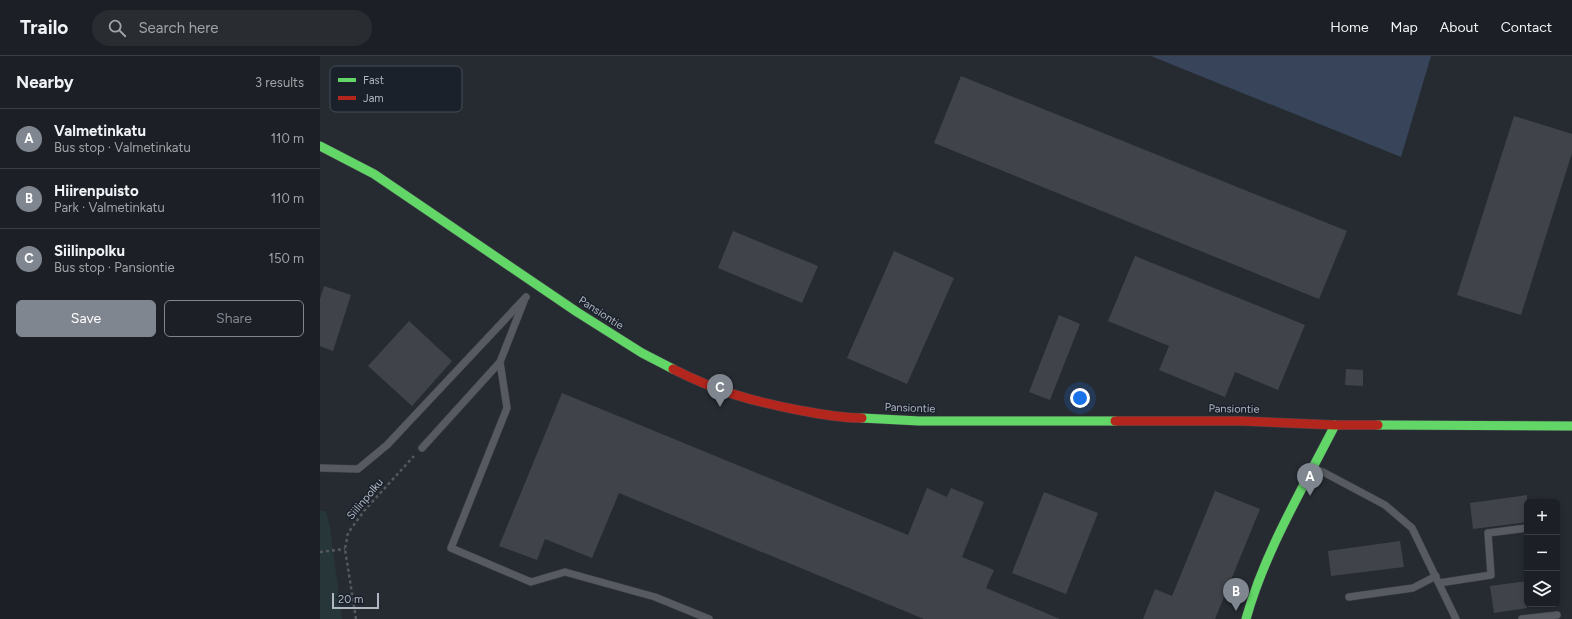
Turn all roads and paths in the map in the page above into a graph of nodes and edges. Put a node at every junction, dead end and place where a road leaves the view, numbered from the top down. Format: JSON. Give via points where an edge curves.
{"nodes":[{"id":1,"x":320,"y":146,"type":"edge"},
{"id":2,"x":531,"y":290,"type":"junction"},
{"id":3,"x":500,"y":362,"type":"junction"},
{"id":4,"x":1335,"y":425,"type":"junction"},
{"id":5,"x":1572,"y":426,"type":"edge"},
{"id":6,"x":422,"y":448,"type":"joint"},
{"id":7,"x":320,"y":468,"type":"edge"},
{"id":8,"x":1313,"y":468,"type":"junction"},
{"id":9,"x":1524,"y":528,"type":"edge"},
{"id":10,"x":345,"y":549,"type":"junction"},
{"id":11,"x":320,"y":552,"type":"edge"},
{"id":12,"x":1437,"y":579,"type":"junction"},
{"id":13,"x":1349,"y":597,"type":"dead end"},
{"id":14,"x":1557,"y":615,"type":"dead end"},
{"id":15,"x":356,"y":619,"type":"edge"},
{"id":16,"x":709,"y":619,"type":"edge"},
{"id":17,"x":1246,"y":619,"type":"edge"},
{"id":18,"x":1456,"y":619,"type":"edge"},
{"id":19,"x":1522,"y":619,"type":"edge"}],
"edges":[{"from":1,"to":2,"type":"street","name":"Pansiontie","via":[[374,174]]},
{"from":2,"to":3,"type":"lane"},
{"from":2,"to":4,"type":"street","name":"Pansiontie","via":[[701,383],[740,397],[814,413],[851,418],[919,421],[1241,421]]},
{"from":2,"to":7,"type":"lane","via":[[387,445],[358,469]]},
{"from":3,"to":6,"type":"lane"},
{"from":3,"to":16,"type":"lane","via":[[507,408],[451,548],[531,582],[565,572],[655,597]]},
{"from":4,"to":5,"type":"street","name":"Pansiontie"},
{"from":4,"to":8,"type":"street"},
{"from":6,"to":10,"type":"path","name":"Siilinpolku","via":[[364,510],[348,533]]},
{"from":8,"to":12,"type":"lane","via":[[1385,505],[1412,528]]},
{"from":8,"to":17,"type":"street","via":[[1271,551],[1253,594]]},
{"from":9,"to":12,"type":"lane","via":[[1488,533],[1491,575]]},
{"from":10,"to":11,"type":"path"},
{"from":10,"to":15,"type":"path","name":"Siilinpolku"},
{"from":12,"to":13,"type":"lane","via":[[1413,588]]},
{"from":12,"to":18,"type":"lane"},
{"from":14,"to":19,"type":"lane"}]}
